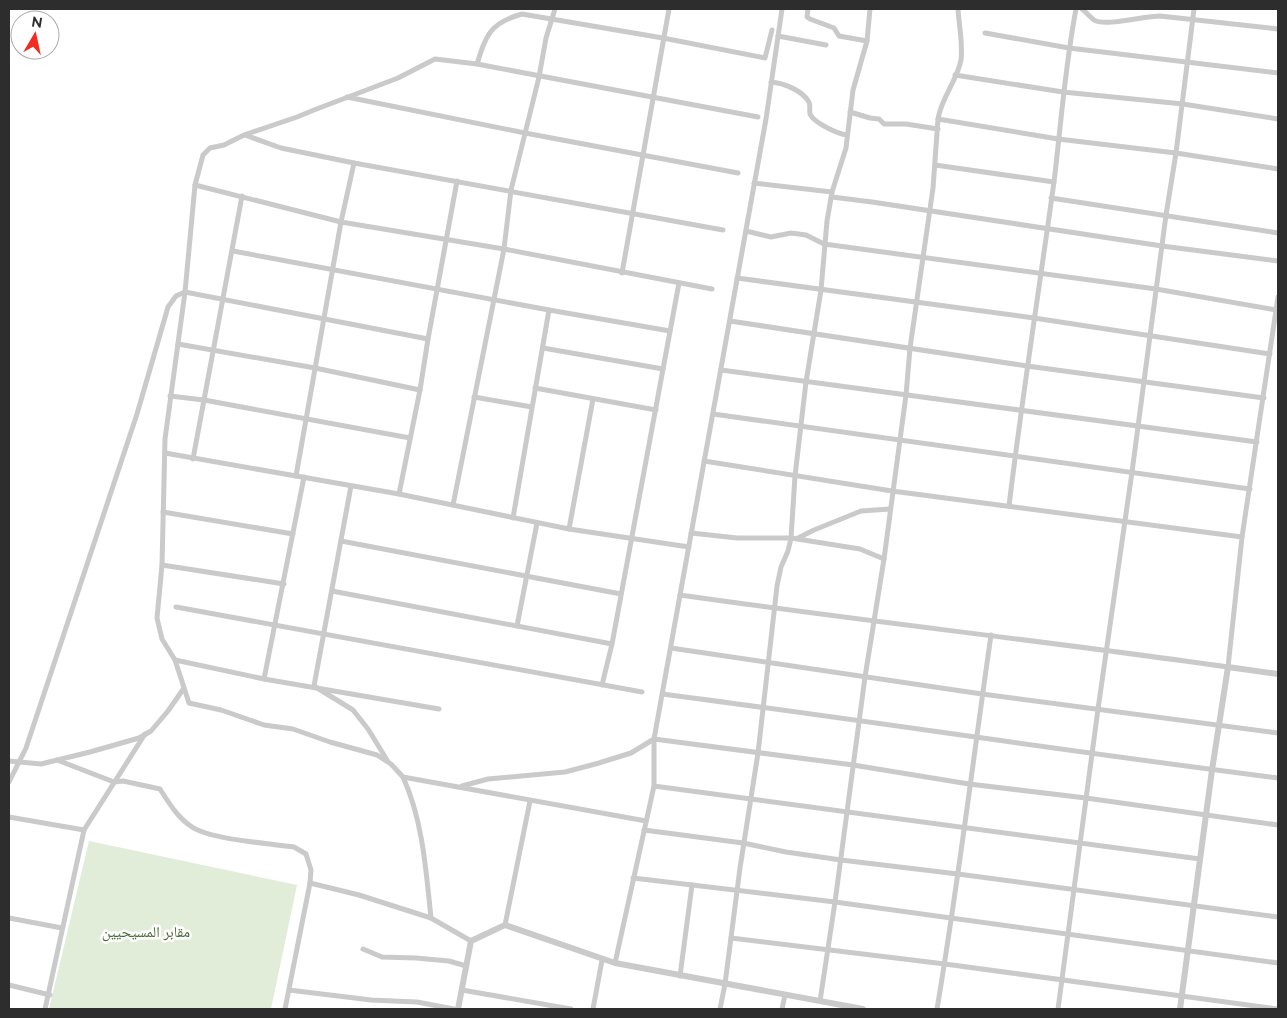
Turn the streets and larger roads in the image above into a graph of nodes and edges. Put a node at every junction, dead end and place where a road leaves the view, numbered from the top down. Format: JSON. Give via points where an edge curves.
{"nodes":[{"id":1,"x":555,"y":9,"type":"edge"},
{"id":2,"x":669,"y":9,"type":"edge"},
{"id":3,"x":782,"y":9,"type":"edge"},
{"id":4,"x":808,"y":9,"type":"edge"},
{"id":5,"x":870,"y":9,"type":"edge"},
{"id":6,"x":958,"y":9,"type":"edge"},
{"id":7,"x":1076,"y":9,"type":"edge"},
{"id":8,"x":1082,"y":9,"type":"edge"},
{"id":9,"x":1194,"y":9,"type":"edge"},
{"id":10,"x":1193,"y":18,"type":"junction"},
{"id":11,"x":551,"y":19,"type":"junction"},
{"id":12,"x":1278,"y":28,"type":"edge"},
{"id":13,"x":772,"y":30,"type":"dead end"},
{"id":14,"x":985,"y":33,"type":"dead end"},
{"id":15,"x":778,"y":36,"type":"junction"},
{"id":16,"x":663,"y":38,"type":"junction"},
{"id":17,"x":867,"y":41,"type":"junction"},
{"id":18,"x":826,"y":45,"type":"dead end"},
{"id":19,"x":1069,"y":48,"type":"junction"},
{"id":20,"x":1188,"y":61,"type":"junction"},
{"id":21,"x":477,"y":64,"type":"junction"},
{"id":22,"x":1278,"y":74,"type":"edge"},
{"id":23,"x":955,"y":75,"type":"junction"},
{"id":24,"x":538,"y":77,"type":"junction"},
{"id":25,"x":771,"y":82,"type":"junction"},
{"id":26,"x":1064,"y":92,"type":"junction"},
{"id":27,"x":653,"y":96,"type":"junction"},
{"id":28,"x":347,"y":97,"type":"junction"},
{"id":29,"x":1183,"y":104,"type":"junction"},
{"id":30,"x":850,"y":112,"type":"junction"},
{"id":31,"x":758,"y":117,"type":"dead end"},
{"id":32,"x":938,"y":119,"type":"junction"},
{"id":33,"x":1278,"y":119,"type":"edge"},
{"id":34,"x":938,"y":129,"type":"junction"},
{"id":35,"x":525,"y":133,"type":"junction"},
{"id":36,"x":244,"y":135,"type":"junction"},
{"id":37,"x":847,"y":135,"type":"junction"},
{"id":38,"x":1058,"y":139,"type":"junction"},
{"id":39,"x":1176,"y":153,"type":"junction"},
{"id":40,"x":643,"y":154,"type":"junction"},
{"id":41,"x":354,"y":163,"type":"junction"},
{"id":42,"x":935,"y":165,"type":"junction"},
{"id":43,"x":1278,"y":169,"type":"edge"},
{"id":44,"x":738,"y":173,"type":"dead end"},
{"id":45,"x":457,"y":181,"type":"junction"},
{"id":46,"x":1054,"y":182,"type":"junction"},
{"id":47,"x":754,"y":183,"type":"junction"},
{"id":48,"x":195,"y":185,"type":"junction"},
{"id":49,"x":511,"y":190,"type":"junction"},
{"id":50,"x":832,"y":195,"type":"junction"},
{"id":51,"x":242,"y":196,"type":"junction"},
{"id":52,"x":1051,"y":198,"type":"junction"},
{"id":53,"x":929,"y":211,"type":"junction"},
{"id":54,"x":632,"y":213,"type":"junction"},
{"id":55,"x":1166,"y":214,"type":"junction"},
{"id":56,"x":341,"y":222,"type":"junction"},
{"id":57,"x":1047,"y":229,"type":"junction"},
{"id":58,"x":723,"y":230,"type":"dead end"},
{"id":59,"x":746,"y":231,"type":"junction"},
{"id":60,"x":1278,"y":232,"type":"edge"},
{"id":61,"x":447,"y":240,"type":"junction"},
{"id":62,"x":824,"y":244,"type":"junction"},
{"id":63,"x":1162,"y":246,"type":"junction"},
{"id":64,"x":504,"y":249,"type":"junction"},
{"id":65,"x":233,"y":251,"type":"junction"},
{"id":66,"x":923,"y":257,"type":"junction"},
{"id":67,"x":1278,"y":261,"type":"edge"},
{"id":68,"x":334,"y":270,"type":"junction"},
{"id":69,"x":622,"y":273,"type":"junction"},
{"id":70,"x":1040,"y":273,"type":"junction"},
{"id":71,"x":737,"y":278,"type":"junction"},
{"id":72,"x":680,"y":283,"type":"junction"},
{"id":73,"x":438,"y":289,"type":"junction"},
{"id":74,"x":712,"y":289,"type":"dead end"},
{"id":75,"x":1156,"y":289,"type":"junction"},
{"id":76,"x":821,"y":290,"type":"junction"},
{"id":77,"x":185,"y":292,"type":"junction"},
{"id":78,"x":1278,"y":297,"type":"edge"},
{"id":79,"x":494,"y":299,"type":"junction"},
{"id":80,"x":223,"y":300,"type":"junction"},
{"id":81,"x":916,"y":302,"type":"junction"},
{"id":82,"x":549,"y":310,"type":"junction"},
{"id":83,"x":1276,"y":310,"type":"junction"},
{"id":84,"x":1034,"y":318,"type":"junction"},
{"id":85,"x":324,"y":319,"type":"junction"},
{"id":86,"x":730,"y":321,"type":"junction"},
{"id":87,"x":670,"y":331,"type":"junction"},
{"id":88,"x":814,"y":335,"type":"junction"},
{"id":89,"x":1150,"y":335,"type":"junction"},
{"id":90,"x":428,"y":340,"type":"junction"},
{"id":91,"x":178,"y":344,"type":"junction"},
{"id":92,"x":543,"y":348,"type":"junction"},
{"id":93,"x":910,"y":348,"type":"junction"},
{"id":94,"x":213,"y":351,"type":"junction"},
{"id":95,"x":1270,"y":354,"type":"junction"},
{"id":96,"x":1027,"y":366,"type":"junction"},
{"id":97,"x":315,"y":368,"type":"junction"},
{"id":98,"x":664,"y":369,"type":"junction"},
{"id":99,"x":721,"y":370,"type":"junction"},
{"id":100,"x":806,"y":382,"type":"junction"},
{"id":101,"x":1143,"y":382,"type":"junction"},
{"id":102,"x":536,"y":388,"type":"junction"},
{"id":103,"x":420,"y":390,"type":"junction"},
{"id":104,"x":906,"y":395,"type":"junction"},
{"id":105,"x":170,"y":396,"type":"junction"},
{"id":106,"x":474,"y":397,"type":"junction"},
{"id":107,"x":1264,"y":398,"type":"junction"},
{"id":108,"x":593,"y":399,"type":"junction"},
{"id":109,"x":204,"y":400,"type":"junction"},
{"id":110,"x":532,"y":407,"type":"junction"},
{"id":111,"x":656,"y":410,"type":"junction"},
{"id":112,"x":1020,"y":411,"type":"junction"},
{"id":113,"x":713,"y":414,"type":"junction"},
{"id":114,"x":307,"y":420,"type":"junction"},
{"id":115,"x":801,"y":427,"type":"junction"},
{"id":116,"x":1138,"y":427,"type":"junction"},
{"id":117,"x":410,"y":438,"type":"junction"},
{"id":118,"x":900,"y":440,"type":"junction"},
{"id":119,"x":1257,"y":442,"type":"junction"},
{"id":120,"x":165,"y":453,"type":"junction"},
{"id":121,"x":1014,"y":456,"type":"junction"},
{"id":122,"x":193,"y":459,"type":"junction"},
{"id":123,"x":704,"y":461,"type":"junction"},
{"id":124,"x":1132,"y":472,"type":"junction"},
{"id":125,"x":296,"y":476,"type":"junction"},
{"id":126,"x":795,"y":476,"type":"junction"},
{"id":127,"x":304,"y":478,"type":"junction"},
{"id":128,"x":351,"y":486,"type":"junction"},
{"id":129,"x":1250,"y":489,"type":"junction"},
{"id":130,"x":892,"y":491,"type":"junction"},
{"id":131,"x":399,"y":494,"type":"junction"},
{"id":132,"x":453,"y":506,"type":"junction"},
{"id":133,"x":1008,"y":506,"type":"junction"},
{"id":134,"x":890,"y":509,"type":"junction"},
{"id":135,"x":163,"y":512,"type":"junction"},
{"id":136,"x":512,"y":518,"type":"junction"},
{"id":137,"x":1124,"y":522,"type":"junction"},
{"id":138,"x":536,"y":523,"type":"junction"},
{"id":139,"x":569,"y":529,"type":"junction"},
{"id":140,"x":692,"y":533,"type":"junction"},
{"id":141,"x":293,"y":534,"type":"junction"},
{"id":142,"x":632,"y":537,"type":"junction"},
{"id":143,"x":1242,"y":537,"type":"junction"},
{"id":144,"x":791,"y":538,"type":"junction"},
{"id":145,"x":798,"y":539,"type":"junction"},
{"id":146,"x":341,"y":541,"type":"junction"},
{"id":147,"x":689,"y":547,"type":"junction"},
{"id":148,"x":884,"y":559,"type":"junction"},
{"id":149,"x":162,"y":565,"type":"junction"},
{"id":150,"x":526,"y":577,"type":"junction"},
{"id":151,"x":284,"y":584,"type":"junction"},
{"id":152,"x":332,"y":591,"type":"junction"},
{"id":153,"x":621,"y":594,"type":"junction"},
{"id":154,"x":680,"y":595,"type":"junction"},
{"id":155,"x":176,"y":606,"type":"dead end"},
{"id":156,"x":775,"y":608,"type":"junction"},
{"id":157,"x":873,"y":620,"type":"junction"},
{"id":158,"x":276,"y":626,"type":"junction"},
{"id":159,"x":517,"y":626,"type":"junction"},
{"id":160,"x":324,"y":633,"type":"junction"},
{"id":161,"x":991,"y":636,"type":"junction"},
{"id":162,"x":612,"y":644,"type":"junction"},
{"id":163,"x":671,"y":648,"type":"junction"},
{"id":164,"x":1108,"y":650,"type":"junction"},
{"id":165,"x":175,"y":660,"type":"junction"},
{"id":166,"x":768,"y":662,"type":"junction"},
{"id":167,"x":1228,"y":667,"type":"junction"},
{"id":168,"x":1278,"y":674,"type":"edge"},
{"id":169,"x":865,"y":677,"type":"junction"},
{"id":170,"x":264,"y":679,"type":"junction"},
{"id":171,"x":602,"y":685,"type":"junction"},
{"id":172,"x":314,"y":686,"type":"junction"},
{"id":173,"x":184,"y":688,"type":"junction"},
{"id":174,"x":642,"y":692,"type":"dead end"},
{"id":175,"x":663,"y":694,"type":"junction"},
{"id":176,"x":982,"y":694,"type":"junction"},
{"id":177,"x":762,"y":707,"type":"junction"},
{"id":178,"x":439,"y":709,"type":"dead end"},
{"id":179,"x":1098,"y":709,"type":"junction"},
{"id":180,"x":859,"y":721,"type":"junction"},
{"id":181,"x":1218,"y":726,"type":"junction"},
{"id":182,"x":1278,"y":733,"type":"edge"},
{"id":183,"x":145,"y":734,"type":"junction"},
{"id":184,"x":654,"y":739,"type":"junction"},
{"id":185,"x":976,"y":739,"type":"junction"},
{"id":186,"x":758,"y":753,"type":"junction"},
{"id":187,"x":1092,"y":754,"type":"junction"},
{"id":188,"x":57,"y":760,"type":"junction"},
{"id":189,"x":9,"y":761,"type":"edge"},
{"id":190,"x":19,"y":762,"type":"junction"},
{"id":191,"x":391,"y":764,"type":"junction"},
{"id":192,"x":854,"y":765,"type":"junction"},
{"id":193,"x":1212,"y":770,"type":"junction"},
{"id":194,"x":403,"y":778,"type":"junction"},
{"id":195,"x":1278,"y":778,"type":"edge"},
{"id":196,"x":9,"y":782,"type":"edge"},
{"id":197,"x":114,"y":782,"type":"junction"},
{"id":198,"x":969,"y":784,"type":"junction"},
{"id":199,"x":654,"y":786,"type":"junction"},
{"id":200,"x":459,"y":787,"type":"junction"},
{"id":201,"x":750,"y":798,"type":"junction"},
{"id":202,"x":1086,"y":798,"type":"junction"},
{"id":203,"x":530,"y":800,"type":"junction"},
{"id":204,"x":848,"y":811,"type":"junction"},
{"id":205,"x":1206,"y":816,"type":"junction"},
{"id":206,"x":9,"y":817,"type":"edge"},
{"id":207,"x":646,"y":821,"type":"junction"},
{"id":208,"x":1278,"y":825,"type":"edge"},
{"id":209,"x":964,"y":827,"type":"junction"},
{"id":210,"x":84,"y":830,"type":"junction"},
{"id":211,"x":644,"y":830,"type":"junction"},
{"id":212,"x":743,"y":843,"type":"junction"},
{"id":213,"x":1081,"y":843,"type":"junction"},
{"id":214,"x":1200,"y":859,"type":"junction"},
{"id":215,"x":841,"y":860,"type":"junction"},
{"id":216,"x":958,"y":874,"type":"junction"},
{"id":217,"x":633,"y":878,"type":"junction"},
{"id":218,"x":310,"y":883,"type":"junction"},
{"id":219,"x":692,"y":885,"type":"junction"},
{"id":220,"x":738,"y":890,"type":"junction"},
{"id":221,"x":1074,"y":890,"type":"junction"},
{"id":222,"x":835,"y":902,"type":"junction"},
{"id":223,"x":1194,"y":906,"type":"junction"},
{"id":224,"x":1278,"y":917,"type":"edge"},
{"id":225,"x":9,"y":918,"type":"edge"},
{"id":226,"x":431,"y":918,"type":"junction"},
{"id":227,"x":951,"y":918,"type":"junction"},
{"id":228,"x":505,"y":925,"type":"junction"},
{"id":229,"x":62,"y":928,"type":"junction"},
{"id":230,"x":1068,"y":935,"type":"junction"},
{"id":231,"x":731,"y":938,"type":"junction"},
{"id":232,"x":471,"y":941,"type":"junction"},
{"id":233,"x":362,"y":949,"type":"dead end"},
{"id":234,"x":828,"y":949,"type":"junction"},
{"id":235,"x":1188,"y":951,"type":"junction"},
{"id":236,"x":602,"y":960,"type":"junction"},
{"id":237,"x":615,"y":963,"type":"junction"},
{"id":238,"x":1278,"y":963,"type":"edge"},
{"id":239,"x":945,"y":964,"type":"junction"},
{"id":240,"x":466,"y":966,"type":"junction"},
{"id":241,"x":680,"y":976,"type":"junction"},
{"id":242,"x":1062,"y":981,"type":"junction"},
{"id":243,"x":725,"y":984,"type":"junction"},
{"id":244,"x":9,"y":985,"type":"edge"},
{"id":245,"x":289,"y":990,"type":"junction"},
{"id":246,"x":462,"y":990,"type":"junction"},
{"id":247,"x":50,"y":995,"type":"junction"},
{"id":248,"x":785,"y":995,"type":"junction"},
{"id":249,"x":1182,"y":998,"type":"junction"},
{"id":250,"x":820,"y":1001,"type":"junction"},
{"id":251,"x":417,"y":1002,"type":"junction"},
{"id":252,"x":45,"y":1009,"type":"edge"},
{"id":253,"x":285,"y":1009,"type":"edge"},
{"id":254,"x":415,"y":1009,"type":"edge"},
{"id":255,"x":454,"y":1009,"type":"edge"},
{"id":256,"x":458,"y":1009,"type":"edge"},
{"id":257,"x":571,"y":1009,"type":"edge"},
{"id":258,"x":593,"y":1009,"type":"edge"},
{"id":259,"x":720,"y":1009,"type":"edge"},
{"id":260,"x":782,"y":1009,"type":"edge"},
{"id":261,"x":863,"y":1009,"type":"edge"},
{"id":262,"x":937,"y":1009,"type":"edge"},
{"id":263,"x":1058,"y":1009,"type":"edge"},
{"id":264,"x":1180,"y":1009,"type":"edge"},
{"id":265,"x":1277,"y":1009,"type":"edge"}],
"edges":[{"from":1,"to":11,"type":"street"},
{"from":2,"to":16,"type":"street"},
{"from":3,"to":15,"type":"street"},
{"from":4,"to":17,"type":"street","via":[[810,19],[834,28],[839,36]]},
{"from":5,"to":17,"type":"street"},
{"from":6,"to":23,"type":"street","via":[[961,59]]},
{"from":7,"to":19,"type":"street"},
{"from":8,"to":10,"type":"street","via":[[1094,19],[1109,23],[1145,16]]},
{"from":9,"to":10,"type":"street"},
{"from":10,"to":12,"type":"street"},
{"from":10,"to":20,"type":"street"},
{"from":11,"to":16,"type":"street"},
{"from":11,"to":21,"type":"street","via":[[522,14],[496,24],[485,39]]},
{"from":11,"to":24,"type":"street"},
{"from":13,"to":16,"type":"street","via":[[765,58]]},
{"from":14,"to":19,"type":"street"},
{"from":15,"to":18,"type":"street"},
{"from":15,"to":25,"type":"street"},
{"from":16,"to":27,"type":"street"},
{"from":17,"to":30,"type":"street"},
{"from":19,"to":20,"type":"street"},
{"from":19,"to":26,"type":"street"},
{"from":20,"to":22,"type":"street"},
{"from":20,"to":29,"type":"street"},
{"from":21,"to":24,"type":"street"},
{"from":21,"to":28,"type":"street","via":[[435,58],[398,78]]},
{"from":23,"to":26,"type":"street"},
{"from":23,"to":32,"type":"street"},
{"from":24,"to":27,"type":"street"},
{"from":24,"to":35,"type":"street"},
{"from":25,"to":37,"type":"street","via":[[797,91],[808,101],[811,116],[824,127]]},
{"from":25,"to":47,"type":"street"},
{"from":26,"to":29,"type":"street"},
{"from":26,"to":38,"type":"street"},
{"from":27,"to":31,"type":"street"},
{"from":27,"to":40,"type":"street"},
{"from":28,"to":35,"type":"street"},
{"from":28,"to":36,"type":"street"},
{"from":29,"to":33,"type":"street"},
{"from":29,"to":39,"type":"street"},
{"from":30,"to":34,"type":"street","via":[[879,119],[884,124]]},
{"from":30,"to":37,"type":"street"},
{"from":32,"to":34,"type":"street"},
{"from":32,"to":38,"type":"street"},
{"from":34,"to":42,"type":"street"},
{"from":35,"to":40,"type":"street"},
{"from":35,"to":49,"type":"street"},
{"from":36,"to":41,"type":"street","via":[[281,148]]},
{"from":36,"to":48,"type":"street","via":[[205,152]]},
{"from":37,"to":50,"type":"street","via":[[844,158]]},
{"from":38,"to":39,"type":"street"},
{"from":38,"to":46,"type":"street"},
{"from":39,"to":43,"type":"street"},
{"from":39,"to":55,"type":"street"},
{"from":40,"to":44,"type":"street"},
{"from":40,"to":54,"type":"street"},
{"from":41,"to":45,"type":"street"},
{"from":41,"to":56,"type":"street"},
{"from":42,"to":46,"type":"street"},
{"from":42,"to":53,"type":"street"},
{"from":45,"to":49,"type":"street"},
{"from":45,"to":61,"type":"street"},
{"from":46,"to":52,"type":"street"},
{"from":47,"to":50,"type":"street"},
{"from":47,"to":59,"type":"street"},
{"from":48,"to":51,"type":"street"},
{"from":48,"to":77,"type":"street"},
{"from":49,"to":54,"type":"street"},
{"from":49,"to":64,"type":"street"},
{"from":50,"to":53,"type":"street"},
{"from":50,"to":62,"type":"street"},
{"from":51,"to":56,"type":"street"},
{"from":51,"to":65,"type":"street"},
{"from":52,"to":55,"type":"street"},
{"from":52,"to":57,"type":"street"},
{"from":53,"to":57,"type":"street"},
{"from":53,"to":66,"type":"street"},
{"from":54,"to":58,"type":"street"},
{"from":54,"to":69,"type":"street"},
{"from":55,"to":60,"type":"street"},
{"from":55,"to":63,"type":"street"},
{"from":56,"to":61,"type":"street"},
{"from":56,"to":68,"type":"street"},
{"from":57,"to":63,"type":"street"},
{"from":57,"to":70,"type":"street"},
{"from":59,"to":62,"type":"street","via":[[771,237],[791,233],[806,235]]},
{"from":59,"to":71,"type":"street"},
{"from":61,"to":64,"type":"street"},
{"from":61,"to":73,"type":"street"},
{"from":62,"to":66,"type":"street"},
{"from":62,"to":76,"type":"street"},
{"from":63,"to":67,"type":"street"},
{"from":63,"to":75,"type":"street"},
{"from":64,"to":69,"type":"street"},
{"from":64,"to":79,"type":"street"},
{"from":65,"to":68,"type":"street"},
{"from":65,"to":80,"type":"street"},
{"from":66,"to":70,"type":"street"},
{"from":66,"to":81,"type":"street"},
{"from":68,"to":73,"type":"street"},
{"from":68,"to":85,"type":"street"},
{"from":69,"to":72,"type":"street"},
{"from":70,"to":75,"type":"street"},
{"from":70,"to":84,"type":"street"},
{"from":71,"to":76,"type":"street"},
{"from":71,"to":86,"type":"street"},
{"from":72,"to":74,"type":"street"},
{"from":72,"to":87,"type":"street"},
{"from":73,"to":79,"type":"street"},
{"from":73,"to":90,"type":"street"},
{"from":75,"to":83,"type":"street"},
{"from":75,"to":89,"type":"street"},
{"from":76,"to":81,"type":"street"},
{"from":76,"to":88,"type":"street"},
{"from":77,"to":80,"type":"street"},
{"from":77,"to":91,"type":"street"},
{"from":77,"to":190,"type":"street","via":[[176,296],[168,307],[137,414]]},
{"from":78,"to":83,"type":"street"},
{"from":79,"to":82,"type":"street"},
{"from":79,"to":106,"type":"street"},
{"from":80,"to":85,"type":"street"},
{"from":80,"to":94,"type":"street"},
{"from":81,"to":84,"type":"street"},
{"from":81,"to":93,"type":"street"},
{"from":82,"to":87,"type":"street"},
{"from":82,"to":92,"type":"street"},
{"from":83,"to":95,"type":"street"},
{"from":84,"to":89,"type":"street"},
{"from":84,"to":96,"type":"street"},
{"from":85,"to":90,"type":"street"},
{"from":85,"to":97,"type":"street"},
{"from":86,"to":88,"type":"street"},
{"from":86,"to":99,"type":"street"},
{"from":87,"to":98,"type":"street"},
{"from":88,"to":93,"type":"street"},
{"from":88,"to":100,"type":"street"},
{"from":89,"to":95,"type":"street"},
{"from":89,"to":101,"type":"street"},
{"from":90,"to":103,"type":"street"},
{"from":91,"to":94,"type":"street"},
{"from":91,"to":105,"type":"street"},
{"from":92,"to":98,"type":"street"},
{"from":92,"to":102,"type":"street"},
{"from":93,"to":96,"type":"street"},
{"from":93,"to":104,"type":"street"},
{"from":94,"to":97,"type":"street"},
{"from":94,"to":109,"type":"street"},
{"from":95,"to":107,"type":"street"},
{"from":96,"to":101,"type":"street"},
{"from":96,"to":112,"type":"street"},
{"from":97,"to":103,"type":"street"},
{"from":97,"to":114,"type":"street"},
{"from":98,"to":111,"type":"street"},
{"from":99,"to":100,"type":"street"},
{"from":99,"to":113,"type":"street"},
{"from":100,"to":104,"type":"street"},
{"from":100,"to":115,"type":"street"},
{"from":101,"to":107,"type":"street"},
{"from":101,"to":116,"type":"street"},
{"from":102,"to":108,"type":"street"},
{"from":102,"to":110,"type":"street"},
{"from":103,"to":117,"type":"street"},
{"from":104,"to":112,"type":"street"},
{"from":104,"to":118,"type":"street"},
{"from":105,"to":109,"type":"street"},
{"from":105,"to":120,"type":"street"},
{"from":106,"to":110,"type":"street"},
{"from":106,"to":132,"type":"street"},
{"from":107,"to":119,"type":"street"},
{"from":108,"to":111,"type":"street"},
{"from":108,"to":139,"type":"street"},
{"from":109,"to":114,"type":"street"},
{"from":109,"to":122,"type":"street"},
{"from":110,"to":136,"type":"street"},
{"from":111,"to":142,"type":"street"},
{"from":112,"to":116,"type":"street"},
{"from":112,"to":121,"type":"street"},
{"from":113,"to":115,"type":"street"},
{"from":113,"to":123,"type":"street"},
{"from":114,"to":117,"type":"street"},
{"from":114,"to":125,"type":"street"},
{"from":115,"to":118,"type":"street"},
{"from":115,"to":126,"type":"street"},
{"from":116,"to":119,"type":"street"},
{"from":116,"to":124,"type":"street"},
{"from":117,"to":131,"type":"street"},
{"from":118,"to":121,"type":"street"},
{"from":118,"to":130,"type":"street"},
{"from":119,"to":129,"type":"street"},
{"from":120,"to":122,"type":"street"},
{"from":120,"to":135,"type":"street"},
{"from":121,"to":124,"type":"street"},
{"from":121,"to":133,"type":"street"},
{"from":122,"to":125,"type":"street"},
{"from":123,"to":126,"type":"street"},
{"from":123,"to":140,"type":"street"},
{"from":124,"to":129,"type":"street"},
{"from":124,"to":137,"type":"street"},
{"from":125,"to":127,"type":"street"},
{"from":126,"to":130,"type":"street"},
{"from":126,"to":144,"type":"street"},
{"from":127,"to":128,"type":"street"},
{"from":127,"to":141,"type":"street"},
{"from":128,"to":131,"type":"street"},
{"from":128,"to":146,"type":"street"},
{"from":129,"to":143,"type":"street"},
{"from":130,"to":133,"type":"street"},
{"from":130,"to":134,"type":"street"},
{"from":131,"to":132,"type":"street"},
{"from":132,"to":136,"type":"street"},
{"from":133,"to":137,"type":"street"},
{"from":134,"to":145,"type":"street","via":[[861,511]]},
{"from":134,"to":148,"type":"street"},
{"from":135,"to":141,"type":"street"},
{"from":135,"to":149,"type":"street"},
{"from":136,"to":138,"type":"street"},
{"from":137,"to":143,"type":"street"},
{"from":137,"to":164,"type":"street"},
{"from":138,"to":139,"type":"street"},
{"from":138,"to":150,"type":"street"},
{"from":139,"to":142,"type":"street"},
{"from":140,"to":144,"type":"street","via":[[737,538]]},
{"from":140,"to":147,"type":"street"},
{"from":141,"to":151,"type":"street"},
{"from":142,"to":147,"type":"street"},
{"from":142,"to":153,"type":"street"},
{"from":143,"to":167,"type":"street"},
{"from":144,"to":145,"type":"street"},
{"from":144,"to":156,"type":"street","via":[[781,567]]},
{"from":145,"to":148,"type":"street","via":[[860,549]]},
{"from":146,"to":150,"type":"street"},
{"from":146,"to":152,"type":"street"},
{"from":147,"to":154,"type":"street"},
{"from":148,"to":157,"type":"street"},
{"from":149,"to":151,"type":"street"},
{"from":149,"to":165,"type":"street","via":[[157,618],[162,639]]},
{"from":150,"to":153,"type":"street"},
{"from":150,"to":159,"type":"street"},
{"from":151,"to":158,"type":"street"},
{"from":152,"to":159,"type":"street"},
{"from":152,"to":160,"type":"street"},
{"from":153,"to":162,"type":"street"},
{"from":154,"to":156,"type":"street"},
{"from":154,"to":163,"type":"street"},
{"from":155,"to":158,"type":"street"},
{"from":156,"to":157,"type":"street"},
{"from":156,"to":166,"type":"street"},
{"from":157,"to":161,"type":"street"},
{"from":157,"to":169,"type":"street"},
{"from":158,"to":160,"type":"street"},
{"from":158,"to":170,"type":"street"},
{"from":159,"to":162,"type":"street"},
{"from":160,"to":171,"type":"street"},
{"from":160,"to":172,"type":"street"},
{"from":161,"to":164,"type":"street"},
{"from":161,"to":176,"type":"street"},
{"from":162,"to":171,"type":"street"},
{"from":163,"to":166,"type":"street"},
{"from":163,"to":175,"type":"street"},
{"from":164,"to":167,"type":"street"},
{"from":164,"to":179,"type":"street"},
{"from":165,"to":170,"type":"street"},
{"from":165,"to":173,"type":"street"},
{"from":166,"to":169,"type":"street"},
{"from":166,"to":177,"type":"street"},
{"from":167,"to":168,"type":"street"},
{"from":167,"to":181,"type":"street"},
{"from":169,"to":176,"type":"street"},
{"from":169,"to":180,"type":"street"},
{"from":170,"to":172,"type":"street"},
{"from":171,"to":174,"type":"street"},
{"from":172,"to":178,"type":"street"},
{"from":172,"to":191,"type":"street","via":[[353,710]]},
{"from":173,"to":183,"type":"street","via":[[168,711]]},
{"from":173,"to":191,"type":"street","via":[[189,703],[264,725],[293,729],[377,755]]},
{"from":175,"to":177,"type":"street"},
{"from":175,"to":184,"type":"street"},
{"from":176,"to":179,"type":"street"},
{"from":176,"to":185,"type":"street"},
{"from":177,"to":180,"type":"street"},
{"from":177,"to":186,"type":"street"},
{"from":179,"to":181,"type":"street"},
{"from":179,"to":187,"type":"street"},
{"from":180,"to":185,"type":"street"},
{"from":180,"to":192,"type":"street"},
{"from":181,"to":182,"type":"street"},
{"from":181,"to":193,"type":"street"},
{"from":183,"to":188,"type":"street"},
{"from":183,"to":197,"type":"street"},
{"from":184,"to":186,"type":"street"},
{"from":184,"to":199,"type":"street"},
{"from":184,"to":200,"type":"street","via":[[631,753],[565,772],[488,779]]},
{"from":185,"to":187,"type":"street"},
{"from":185,"to":198,"type":"street"},
{"from":186,"to":192,"type":"street"},
{"from":186,"to":201,"type":"street"},
{"from":187,"to":193,"type":"street"},
{"from":187,"to":202,"type":"street"},
{"from":188,"to":190,"type":"street","via":[[41,764]]},
{"from":188,"to":197,"type":"street"},
{"from":189,"to":190,"type":"street"},
{"from":190,"to":196,"type":"street"},
{"from":191,"to":194,"type":"street"},
{"from":192,"to":198,"type":"street"},
{"from":192,"to":204,"type":"street"},
{"from":193,"to":195,"type":"street"},
{"from":193,"to":205,"type":"street"},
{"from":194,"to":200,"type":"street"},
{"from":194,"to":226,"type":"street","via":[[411,794],[417,821]]},
{"from":197,"to":210,"type":"street"},
{"from":197,"to":218,"type":"street","via":[[160,789],[175,812],[192,827],[208,835],[294,847],[306,854],[311,870]]},
{"from":198,"to":202,"type":"street"},
{"from":198,"to":209,"type":"street"},
{"from":199,"to":201,"type":"street"},
{"from":199,"to":207,"type":"street"},
{"from":200,"to":203,"type":"street"},
{"from":201,"to":204,"type":"street"},
{"from":201,"to":212,"type":"street"},
{"from":202,"to":205,"type":"street"},
{"from":202,"to":213,"type":"street"},
{"from":203,"to":207,"type":"street"},
{"from":203,"to":228,"type":"street"},
{"from":204,"to":209,"type":"street"},
{"from":204,"to":215,"type":"street"},
{"from":205,"to":208,"type":"street"},
{"from":205,"to":214,"type":"street"},
{"from":206,"to":210,"type":"street"},
{"from":207,"to":211,"type":"street"},
{"from":209,"to":213,"type":"street"},
{"from":209,"to":216,"type":"street"},
{"from":210,"to":229,"type":"street"},
{"from":211,"to":212,"type":"street"},
{"from":211,"to":217,"type":"street"},
{"from":212,"to":215,"type":"street"},
{"from":212,"to":220,"type":"street"},
{"from":213,"to":214,"type":"street"},
{"from":213,"to":221,"type":"street"},
{"from":214,"to":223,"type":"street"},
{"from":215,"to":216,"type":"street"},
{"from":215,"to":222,"type":"street"},
{"from":216,"to":221,"type":"street"},
{"from":216,"to":227,"type":"street"},
{"from":217,"to":219,"type":"street"},
{"from":217,"to":237,"type":"street"},
{"from":218,"to":226,"type":"street"},
{"from":218,"to":245,"type":"street"},
{"from":219,"to":220,"type":"street"},
{"from":219,"to":241,"type":"street"},
{"from":220,"to":222,"type":"street"},
{"from":220,"to":231,"type":"street"},
{"from":221,"to":223,"type":"street"},
{"from":221,"to":230,"type":"street"},
{"from":222,"to":227,"type":"street"},
{"from":222,"to":234,"type":"street"},
{"from":223,"to":224,"type":"street"},
{"from":223,"to":235,"type":"street"},
{"from":225,"to":229,"type":"street"},
{"from":226,"to":232,"type":"street"},
{"from":227,"to":230,"type":"street"},
{"from":227,"to":239,"type":"street"},
{"from":228,"to":232,"type":"street"},
{"from":228,"to":236,"type":"street"},
{"from":229,"to":247,"type":"street"},
{"from":230,"to":235,"type":"street"},
{"from":230,"to":242,"type":"street"},
{"from":231,"to":234,"type":"street"},
{"from":231,"to":243,"type":"street"},
{"from":232,"to":240,"type":"street"},
{"from":233,"to":240,"type":"street","via":[[382,957],[449,961]]},
{"from":234,"to":239,"type":"street"},
{"from":234,"to":250,"type":"street"},
{"from":235,"to":238,"type":"street"},
{"from":235,"to":249,"type":"street"},
{"from":236,"to":237,"type":"street"},
{"from":236,"to":258,"type":"street"},
{"from":237,"to":241,"type":"street"},
{"from":239,"to":242,"type":"street"},
{"from":239,"to":262,"type":"street"},
{"from":240,"to":246,"type":"street"},
{"from":241,"to":243,"type":"street"},
{"from":242,"to":249,"type":"street"},
{"from":242,"to":263,"type":"street"},
{"from":243,"to":248,"type":"street"},
{"from":243,"to":259,"type":"street"},
{"from":244,"to":247,"type":"street"},
{"from":245,"to":251,"type":"street"},
{"from":245,"to":253,"type":"street"},
{"from":246,"to":256,"type":"street"},
{"from":246,"to":257,"type":"street"},
{"from":247,"to":252,"type":"street"},
{"from":248,"to":250,"type":"street"},
{"from":248,"to":260,"type":"street"},
{"from":249,"to":264,"type":"street"},
{"from":249,"to":265,"type":"street"},
{"from":250,"to":261,"type":"street"},
{"from":251,"to":254,"type":"street"},
{"from":251,"to":255,"type":"street"}]}
